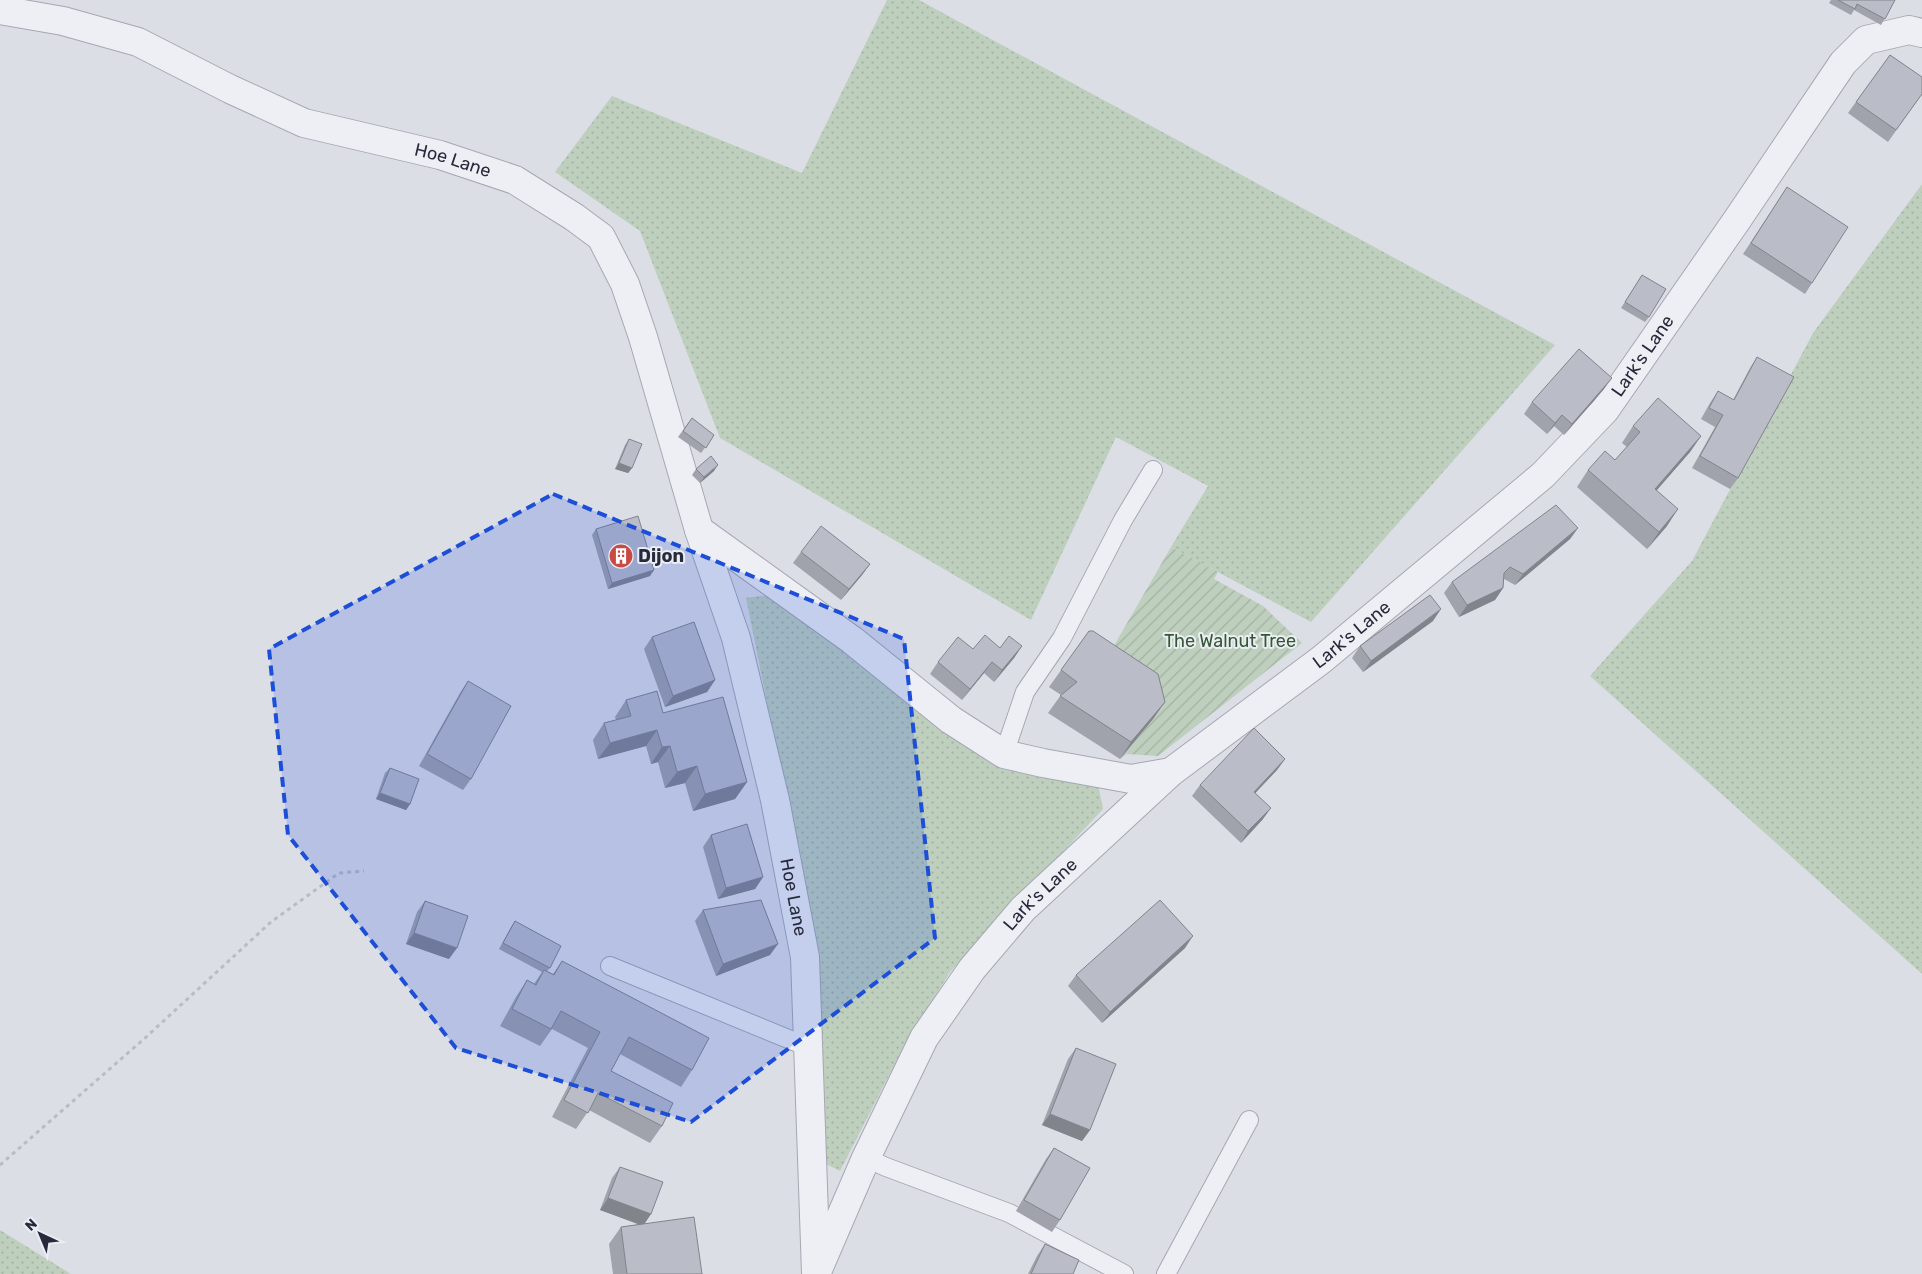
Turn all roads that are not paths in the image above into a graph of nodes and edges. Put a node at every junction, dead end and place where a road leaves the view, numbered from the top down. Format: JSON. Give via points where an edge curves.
{"nodes":[{"id":1,"x":0,"y":10,"type":"edge"},
{"id":2,"x":1922,"y":33,"type":"edge"},
{"id":3,"x":1153,"y":470,"type":"dead end"},
{"id":4,"x":699,"y":530,"type":"junction"},
{"id":5,"x":1004,"y":754,"type":"junction"},
{"id":6,"x":1171,"y":772,"type":"junction"},
{"id":7,"x":610,"y":966,"type":"dead end"},
{"id":8,"x":808,"y":1047,"type":"junction"},
{"id":9,"x":1249,"y":1120,"type":"dead end"},
{"id":10,"x":866,"y":1158,"type":"junction"},
{"id":11,"x":816,"y":1274,"type":"edge"},
{"id":12,"x":1124,"y":1274,"type":"edge"},
{"id":13,"x":1166,"y":1274,"type":"edge"}],
"edges":[{"from":1,"to":4,"type":"street","name":"Hoe Lane","via":[[63,21],[138,42],[304,122],[440,155],[515,180],[602,237],[625,284],[643,337]]},
{"from":2,"to":6,"type":"street","name":"Lark's Lane","via":[[1909,30],[1866,40],[1843,63],[1605,410],[1543,475],[1321,660]]},
{"from":3,"to":5,"type":"lane","via":[[1123,520],[1062,638],[1025,692]]},
{"from":4,"to":5,"type":"street","via":[[852,640],[951,720]]},
{"from":4,"to":8,"type":"street","name":"Hoe Lane","via":[[736,638],[775,800],[805,957]]},
{"from":5,"to":6,"type":"street","via":[[1131,779]]},
{"from":6,"to":10,"type":"street","name":"Lark's Lane","via":[[1023,909],[972,969],[924,1038]]},
{"from":7,"to":8,"type":"lane"},
{"from":8,"to":11,"type":"street","name":"Hoe Lane"},
{"from":9,"to":13,"type":"lane"},
{"from":10,"to":11,"type":"street","name":"Lark's Lane"},
{"from":10,"to":12,"type":"lane","via":[[1009,1213]]}]}
